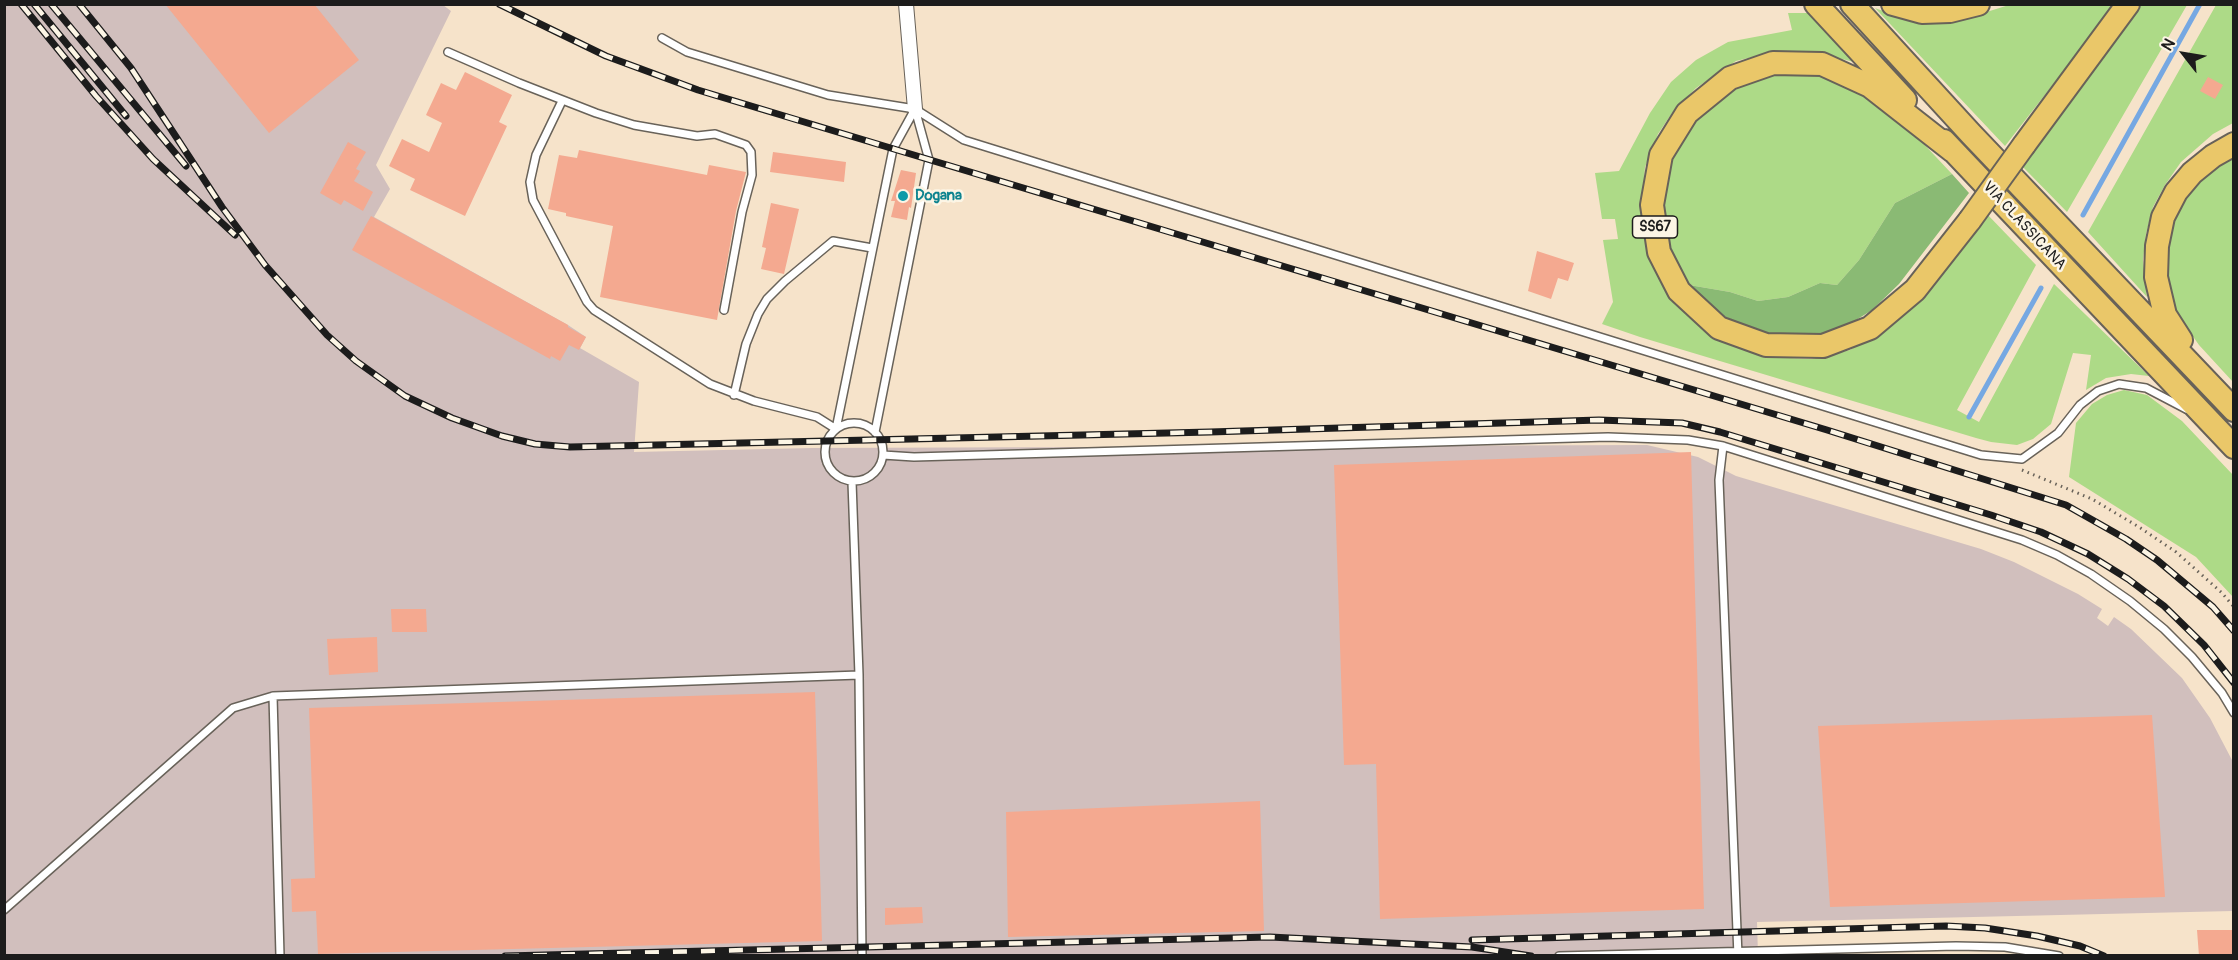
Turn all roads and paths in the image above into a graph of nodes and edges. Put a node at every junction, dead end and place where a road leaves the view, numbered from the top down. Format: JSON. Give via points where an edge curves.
{"nodes":[{"id":1,"x":906,"y":4,"type":"edge"},
{"id":2,"x":1816,"y":4,"type":"edge"},
{"id":3,"x":1852,"y":4,"type":"edge"},
{"id":4,"x":1893,"y":4,"type":"edge"},
{"id":5,"x":1978,"y":4,"type":"edge"},
{"id":6,"x":2128,"y":4,"type":"edge"},
{"id":7,"x":662,"y":38,"type":"dead end"},
{"id":8,"x":448,"y":52,"type":"dead end"},
{"id":9,"x":562,"y":100,"type":"junction"},
{"id":10,"x":915,"y":108,"type":"junction"},
{"id":11,"x":2234,"y":144,"type":"edge"},
{"id":12,"x":1953,"y":151,"type":"junction"},
{"id":13,"x":872,"y":248,"type":"junction"},
{"id":14,"x":724,"y":310,"type":"dead end"},
{"id":15,"x":2207,"y":382,"type":"junction"},
{"id":16,"x":734,"y":395,"type":"junction"},
{"id":17,"x":2234,"y":410,"type":"edge"},
{"id":18,"x":2209,"y":422,"type":"junction"},
{"id":19,"x":836,"y":429,"type":"junction"},
{"id":20,"x":875,"y":432,"type":"junction"},
{"id":21,"x":1723,"y":446,"type":"junction"},
{"id":22,"x":2234,"y":447,"type":"edge"},
{"id":23,"x":883,"y":455,"type":"junction"},
{"id":24,"x":2012,"y":466,"type":"dead end"},
{"id":25,"x":852,"y":482,"type":"junction"},
{"id":26,"x":2234,"y":606,"type":"edge"},
{"id":27,"x":859,"y":675,"type":"junction"},
{"id":28,"x":273,"y":696,"type":"junction"},
{"id":29,"x":2234,"y":713,"type":"edge"},
{"id":30,"x":4,"y":910,"type":"edge"},
{"id":31,"x":1892,"y":951,"type":"edge"},
{"id":32,"x":1738,"y":953,"type":"edge"},
{"id":33,"x":280,"y":956,"type":"edge"},
{"id":34,"x":862,"y":956,"type":"edge"},
{"id":35,"x":1559,"y":956,"type":"edge"},
{"id":36,"x":2059,"y":956,"type":"edge"}],
"edges":[{"from":1,"to":10,"type":"street"},
{"from":2,"to":12,"type":"highway","name":"VIA CLASSICANA"},
{"from":3,"to":15,"type":"highway","name":"VIA CLASSICANA"},
{"from":4,"to":5,"type":"highway","via":[[1922,12]]},
{"from":6,"to":12,"type":"highway","number":"SS67","bridge":true,"via":[[1915,290],[1870,328],[1823,346],[1766,345],[1719,328],[1679,291],[1659,252],[1652,205],[1666,146],[1687,112],[1730,78],[1773,63],[1822,64],[1870,86]]},
{"from":7,"to":10,"type":"lane","via":[[687,52],[828,95]]},
{"from":8,"to":9,"type":"lane"},
{"from":9,"to":14,"type":"lane","via":[[634,125],[697,136],[715,134],[746,145],[751,152],[752,175]]},
{"from":9,"to":16,"type":"lane","via":[[536,155],[530,182],[537,207],[587,302],[659,353]]},
{"from":10,"to":13,"type":"lane","via":[[893,149]]},
{"from":10,"to":18,"type":"lane","via":[[964,140],[1981,455],[2022,459],[2058,433],[2080,405],[2098,391],[2119,384],[2146,388]]},
{"from":10,"to":20,"type":"lane","via":[[929,160]]},
{"from":11,"to":15,"type":"highway","via":[[2192,173],[2176,192],[2163,217],[2157,246],[2156,277],[2165,315]]},
{"from":12,"to":18,"type":"highway","name":"VIA CLASSICANA","number":"SS67"},
{"from":13,"to":16,"type":"lane","via":[[833,241],[767,298],[746,344]]},
{"from":13,"to":19,"type":"lane"},
{"from":15,"to":17,"type":"highway","name":"VIA CLASSICANA"},
{"from":16,"to":19,"type":"lane","via":[[817,417]]},
{"from":18,"to":22,"type":"highway","name":"VIA CLASSICANA","number":"SS67"},
{"from":19,"to":20,"type":"lane","via":[[860,423]]},
{"from":19,"to":25,"type":"lane","via":[[827,441],[825,459],[835,475]]},
{"from":20,"to":23,"type":"lane","via":[[881,440]]},
{"from":21,"to":23,"type":"lane","via":[[1688,440],[1608,437]]},
{"from":21,"to":29,"type":"lane","via":[[2022,540],[2057,555],[2101,581],[2164,629],[2222,693]]},
{"from":21,"to":32,"type":"lane","via":[[1719,480]]},
{"from":23,"to":25,"type":"lane","via":[[877,471]]},
{"from":24,"to":26,"type":"path","via":[[2092,499],[2139,527],[2176,552]]},
{"from":25,"to":27,"type":"lane"},
{"from":27,"to":28,"type":"lane"},
{"from":27,"to":34,"type":"lane"},
{"from":28,"to":30,"type":"lane","via":[[233,708]]},
{"from":28,"to":33,"type":"lane"},
{"from":31,"to":32,"type":"lane"},
{"from":31,"to":36,"type":"lane","via":[[2005,947]]},
{"from":32,"to":35,"type":"lane"}]}
